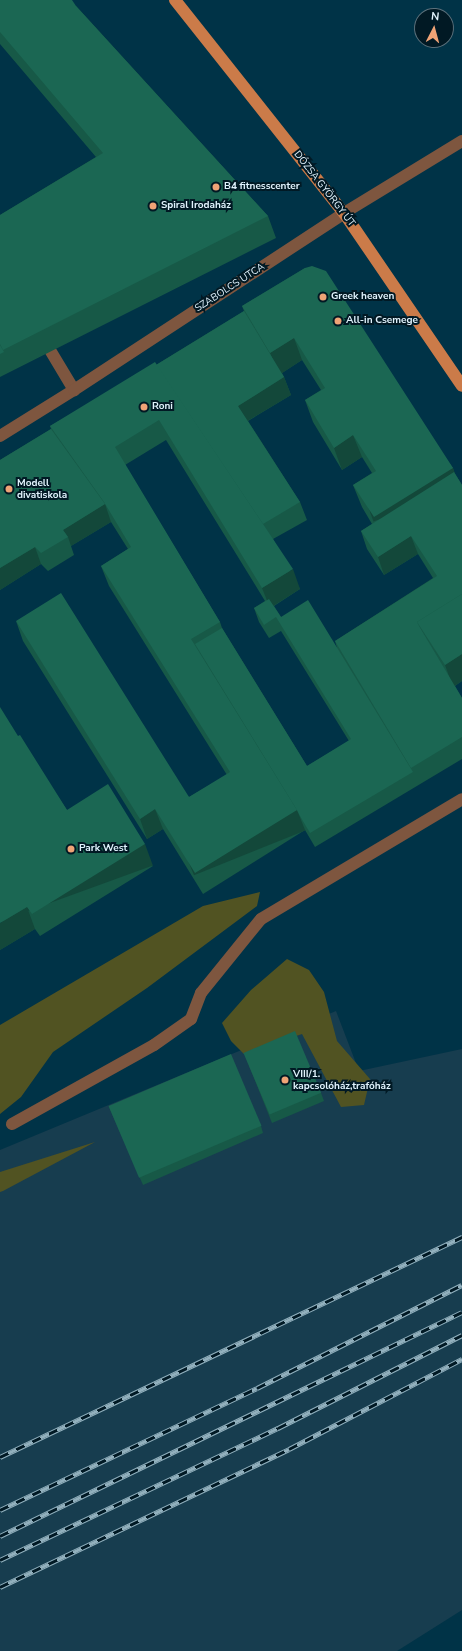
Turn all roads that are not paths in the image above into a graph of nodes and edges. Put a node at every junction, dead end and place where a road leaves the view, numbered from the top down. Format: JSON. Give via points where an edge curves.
{"nodes":[{"id":1,"x":175,"y":0,"type":"edge"},
{"id":2,"x":462,"y":141,"type":"edge"},
{"id":3,"x":344,"y":213,"type":"junction"},
{"id":4,"x":50,"y":350,"type":"edge"},
{"id":5,"x":462,"y":386,"type":"edge"},
{"id":6,"x":74,"y":390,"type":"junction"},
{"id":7,"x":0,"y":436,"type":"edge"},
{"id":8,"x":462,"y":799,"type":"edge"},
{"id":9,"x":12,"y":1124,"type":"dead end"}],
"edges":[{"from":1,"to":3,"type":"main road","name":"DÓZSA GYÖRGY ÚT"},
{"from":2,"to":3,"type":"street","name":"SZABOLCS UTCA"},
{"from":3,"to":5,"type":"main road","name":"DÓZSA GYÖRGY ÚT"},
{"from":3,"to":6,"type":"street","name":"SZABOLCS UTCA"},
{"from":4,"to":6,"type":"street"},
{"from":6,"to":7,"type":"street","name":"SZABOLCS UTCA"},
{"from":8,"to":9,"type":"street","via":[[261,919],[201,993],[191,1019],[154,1045]]}]}
